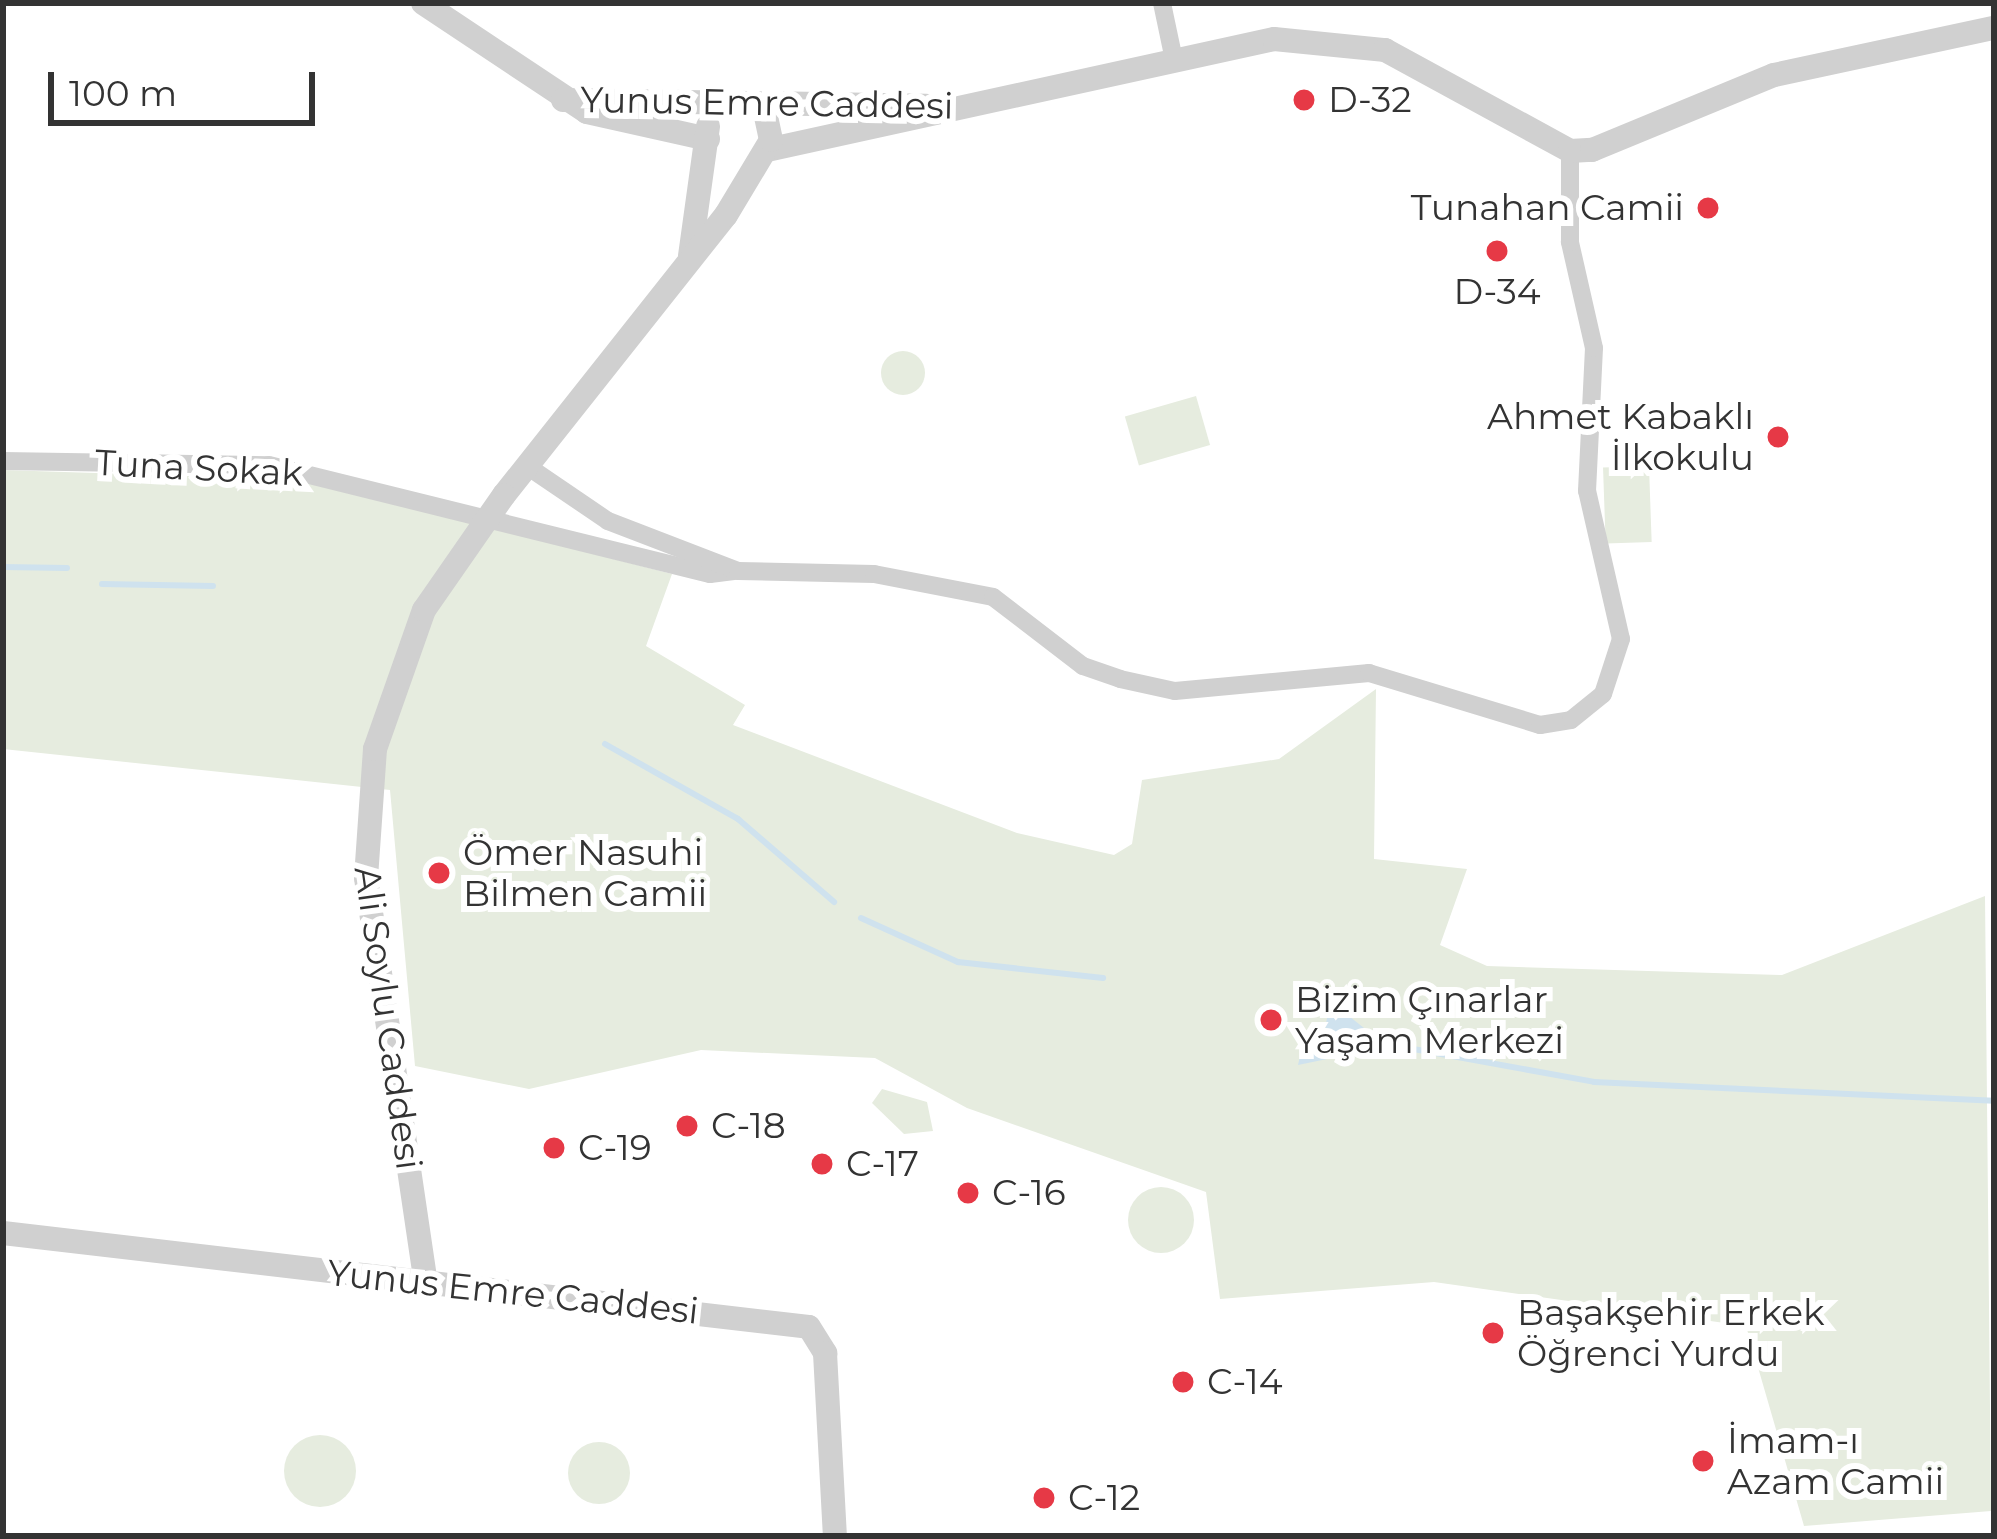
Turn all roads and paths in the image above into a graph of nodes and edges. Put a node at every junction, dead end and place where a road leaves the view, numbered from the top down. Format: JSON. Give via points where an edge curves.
{"nodes":[{"id":1,"x":423,"y":3,"type":"edge"},
{"id":2,"x":1162,"y":3,"type":"edge"},
{"id":3,"x":1994,"y":28,"type":"edge"},
{"id":4,"x":1173,"y":56,"type":"junction"},
{"id":5,"x":563,"y":100,"type":"junction"},
{"id":6,"x":724,"y":104,"type":"junction"},
{"id":7,"x":970,"y":105,"type":"junction"},
{"id":8,"x":764,"y":107,"type":"junction"},
{"id":9,"x":710,"y":144,"type":"junction"},
{"id":10,"x":1570,"y":151,"type":"junction"},
{"id":11,"x":763,"y":154,"type":"junction"},
{"id":12,"x":685,"y":276,"type":"junction"},
{"id":13,"x":3,"y":460,"type":"edge"},
{"id":14,"x":530,"y":468,"type":"junction"},
{"id":15,"x":738,"y":571,"type":"junction"},
{"id":16,"x":3,"y":1233,"type":"edge"},
{"id":17,"x":426,"y":1282,"type":"junction"},
{"id":18,"x":835,"y":1536,"type":"edge"}],
"edges":[{"from":1,"to":5,"type":"street","name":"Yunus Emre Caddesi"},
{"from":2,"to":4,"type":"street"},
{"from":3,"to":10,"type":"street","via":[[1774,75]]},
{"from":4,"to":7,"type":"street","name":"Yunus Emre Caddesi"},
{"from":4,"to":10,"type":"street","name":"Yunus Emre Caddesi","via":[[1274,39],[1358,42]]},
{"from":5,"to":6,"type":"street","name":"Yunus Emre Caddesi"},
{"from":5,"to":9,"type":"street","name":"Yunus Emre Caddesi"},
{"from":6,"to":8,"type":"street","name":"Yunus Emre Caddesi"},
{"from":6,"to":9,"type":"street","name":"Ali Soylu Caddesi"},
{"from":7,"to":8,"type":"street","name":"Yunus Emre Caddesi"},
{"from":7,"to":11,"type":"street","name":"Yunus Emre Caddesi"},
{"from":8,"to":11,"type":"street"},
{"from":9,"to":11,"type":"street","name":"Yunus Emre Caddesi","via":[[739,165]]},
{"from":9,"to":12,"type":"street","name":"Ali Soylu Caddesi"},
{"from":10,"to":15,"type":"street","via":[[1570,242],[1594,348],[1587,491],[1621,639],[1603,694],[1571,720],[1540,724],[1369,673],[1175,691],[1083,666],[993,596],[940,581]]},
{"from":11,"to":12,"type":"street","name":"Ali Soylu Caddesi"},
{"from":12,"to":14,"type":"street","name":"Ali Soylu Caddesi"},
{"from":13,"to":15,"type":"street","name":"Tuna Sokak","via":[[269,465],[463,507],[643,559]]},
{"from":14,"to":15,"type":"street","via":[[608,520]]},
{"from":14,"to":17,"type":"street","name":"Ali Soylu Caddesi","bridge":true,"via":[[424,610],[375,749],[366,878]]},
{"from":16,"to":17,"type":"street","name":"Yunus Emre Caddesi"},
{"from":17,"to":18,"type":"street","name":"Yunus Emre Caddesi","via":[[809,1327],[825,1353]]}]}
